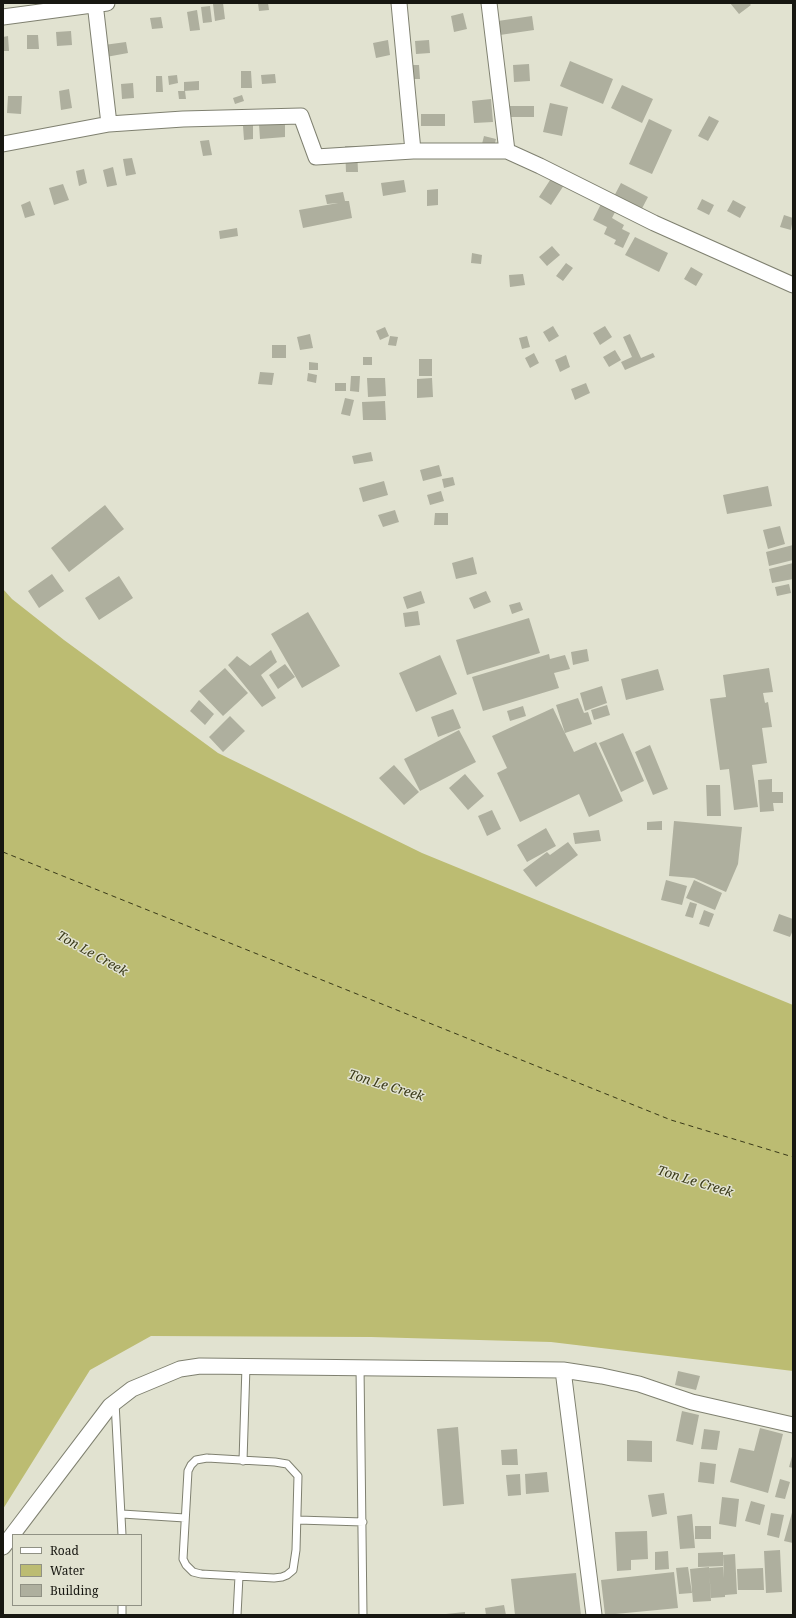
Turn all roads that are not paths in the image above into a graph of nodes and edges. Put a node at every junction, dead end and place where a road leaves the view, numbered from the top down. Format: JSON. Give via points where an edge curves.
{"nodes":[{"id":1,"x":99,"y":3,"type":"edge"},
{"id":2,"x":399,"y":3,"type":"edge"},
{"id":3,"x":488,"y":3,"type":"edge"},
{"id":4,"x":3,"y":17,"type":"edge"},
{"id":5,"x":109,"y":124,"type":"junction"},
{"id":6,"x":3,"y":144,"type":"edge"},
{"id":7,"x":413,"y":151,"type":"junction"},
{"id":8,"x":507,"y":151,"type":"junction"},
{"id":9,"x":793,"y":285,"type":"edge"},
{"id":10,"x":246,"y":1366,"type":"junction"},
{"id":11,"x":360,"y":1367,"type":"junction"},
{"id":12,"x":563,"y":1370,"type":"junction"},
{"id":13,"x":115,"y":1402,"type":"junction"},
{"id":14,"x":793,"y":1425,"type":"edge"},
{"id":15,"x":243,"y":1461,"type":"junction"},
{"id":16,"x":122,"y":1514,"type":"junction"},
{"id":17,"x":185,"y":1518,"type":"junction"},
{"id":18,"x":298,"y":1520,"type":"junction"},
{"id":19,"x":363,"y":1522,"type":"junction"},
{"id":20,"x":13,"y":1534,"type":"edge"},
{"id":21,"x":122,"y":1534,"type":"edge"},
{"id":22,"x":12,"y":1535,"type":"edge"},
{"id":23,"x":3,"y":1547,"type":"edge"},
{"id":24,"x":239,"y":1576,"type":"junction"},
{"id":25,"x":237,"y":1615,"type":"edge"},
{"id":26,"x":363,"y":1615,"type":"edge"},
{"id":27,"x":594,"y":1615,"type":"edge"}],
"edges":[{"from":1,"to":4,"type":"street"},
{"from":1,"to":5,"type":"street"},
{"from":2,"to":7,"type":"street"},
{"from":3,"to":8,"type":"street"},
{"from":5,"to":6,"type":"street"},
{"from":5,"to":7,"type":"street","via":[[301,116],[316,157]]},
{"from":7,"to":8,"type":"street"},
{"from":8,"to":9,"type":"street","via":[[654,223]]},
{"from":10,"to":11,"type":"street"},
{"from":10,"to":13,"type":"street","via":[[200,1366],[180,1369],[132,1389]]},
{"from":10,"to":15,"type":"lane"},
{"from":11,"to":12,"type":"street"},
{"from":11,"to":19,"type":"lane"},
{"from":12,"to":14,"type":"street","via":[[639,1384],[692,1402]]},
{"from":12,"to":27,"type":"street"},
{"from":13,"to":16,"type":"lane"},
{"from":13,"to":20,"type":"street"},
{"from":15,"to":17,"type":"lane","via":[[207,1458],[196,1460],[188,1471]]},
{"from":15,"to":18,"type":"lane","via":[[287,1464],[293,1470],[298,1476]]},
{"from":16,"to":17,"type":"lane"},
{"from":16,"to":21,"type":"lane"},
{"from":17,"to":24,"type":"lane","via":[[183,1559],[189,1569],[201,1574]]},
{"from":18,"to":19,"type":"lane"},
{"from":18,"to":24,"type":"lane","via":[[292,1570],[282,1577]]},
{"from":19,"to":26,"type":"lane"},
{"from":22,"to":23,"type":"street"},
{"from":24,"to":25,"type":"lane"}]}
